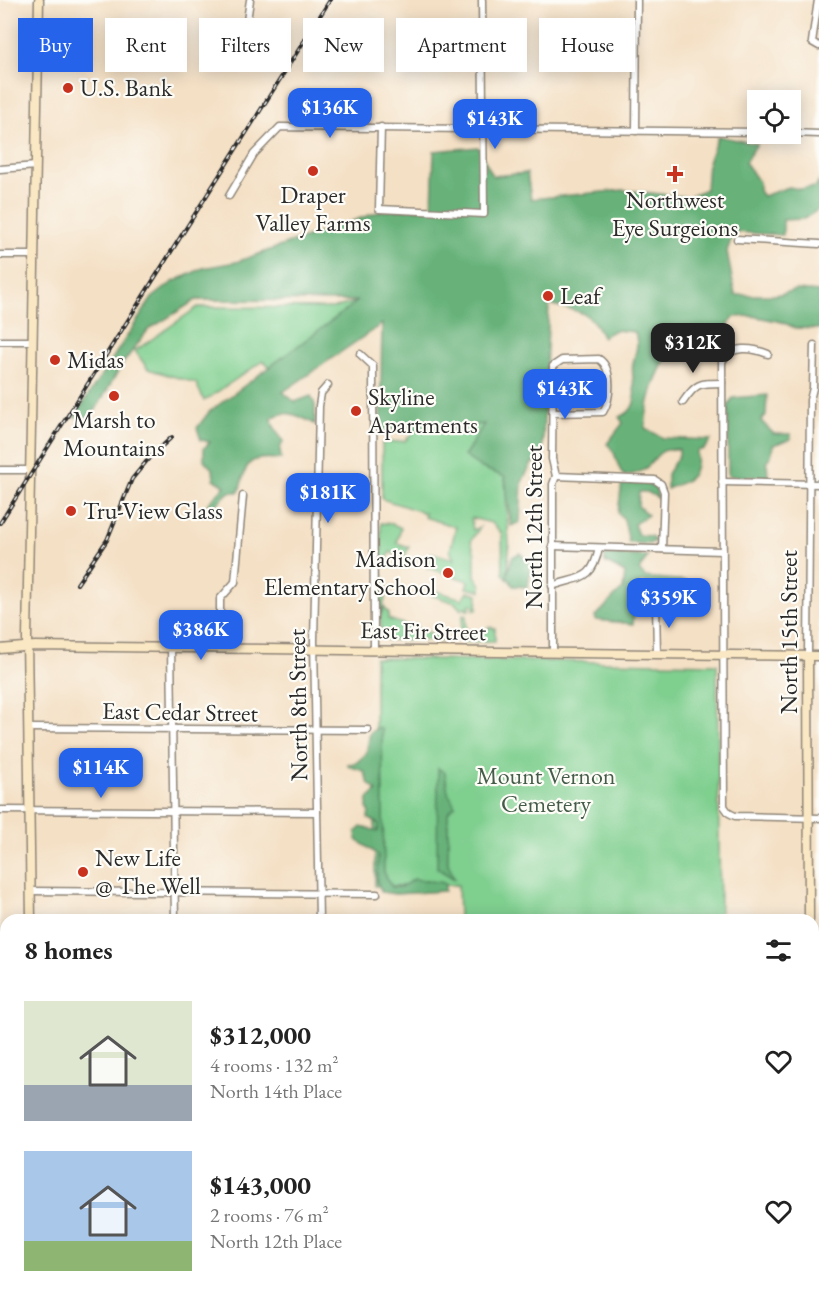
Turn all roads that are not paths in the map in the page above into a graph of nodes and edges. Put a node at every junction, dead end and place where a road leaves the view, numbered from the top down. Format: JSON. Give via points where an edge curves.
{"nodes":[{"id":1,"x":39,"y":0,"type":"edge"},
{"id":2,"x":250,"y":0,"type":"edge"},
{"id":3,"x":482,"y":0,"type":"edge"},
{"id":4,"x":637,"y":0,"type":"edge"},
{"id":5,"x":818,"y":0,"type":"edge"},
{"id":6,"x":247,"y":18,"type":"edge"},
{"id":7,"x":819,"y":46,"type":"edge"},
{"id":8,"x":381,"y":127,"type":"junction"},
{"id":9,"x":483,"y":129,"type":"junction"},
{"id":10,"x":636,"y":131,"type":"junction"},
{"id":11,"x":747,"y":132,"type":"edge"},
{"id":12,"x":801,"y":133,"type":"edge"},
{"id":13,"x":819,"y":134,"type":"edge"},
{"id":14,"x":36,"y":166,"type":"junction"},
{"id":15,"x":0,"y":169,"type":"edge"},
{"id":16,"x":229,"y":196,"type":"dead end"},
{"id":17,"x":737,"y":239,"type":"dead end"},
{"id":18,"x":819,"y":244,"type":"edge"},
{"id":19,"x":0,"y":255,"type":"edge"},
{"id":20,"x":34,"y":255,"type":"junction"},
{"id":21,"x":0,"y":341,"type":"edge"},
{"id":22,"x":32,"y":341,"type":"junction"},
{"id":23,"x":814,"y":345,"type":"dead end"},
{"id":24,"x":360,"y":354,"type":"dead end"},
{"id":25,"x":768,"y":354,"type":"dead end"},
{"id":26,"x":722,"y":383,"type":"junction"},
{"id":27,"x":328,"y":384,"type":"dead end"},
{"id":28,"x":683,"y":402,"type":"dead end"},
{"id":29,"x":553,"y":413,"type":"junction"},
{"id":30,"x":0,"y":470,"type":"edge"},
{"id":31,"x":30,"y":470,"type":"junction"},
{"id":32,"x":556,"y":476,"type":"junction"},
{"id":33,"x":722,"y":482,"type":"junction"},
{"id":34,"x":810,"y":484,"type":"junction"},
{"id":35,"x":819,"y":484,"type":"edge"},
{"id":36,"x":243,"y":496,"type":"dead end"},
{"id":37,"x":552,"y":546,"type":"junction"},
{"id":38,"x":599,"y":548,"type":"junction"},
{"id":39,"x":662,"y":549,"type":"junction"},
{"id":40,"x":722,"y":551,"type":"junction"},
{"id":41,"x":552,"y":586,"type":"junction"},
{"id":42,"x":639,"y":604,"type":"dead end"},
{"id":43,"x":656,"y":604,"type":"junction"},
{"id":44,"x":684,"y":604,"type":"dead end"},
{"id":45,"x":27,"y":646,"type":"junction"},
{"id":46,"x":171,"y":647,"type":"junction"},
{"id":47,"x":220,"y":648,"type":"junction"},
{"id":48,"x":0,"y":649,"type":"edge"},
{"id":49,"x":314,"y":649,"type":"junction"},
{"id":50,"x":374,"y":650,"type":"junction"},
{"id":51,"x":553,"y":652,"type":"junction"},
{"id":52,"x":657,"y":654,"type":"junction"},
{"id":53,"x":723,"y":655,"type":"junction"},
{"id":54,"x":808,"y":656,"type":"junction"},
{"id":55,"x":819,"y":656,"type":"edge"},
{"id":56,"x":28,"y":728,"type":"junction"},
{"id":57,"x":172,"y":730,"type":"junction"},
{"id":58,"x":368,"y":730,"type":"dead end"},
{"id":59,"x":316,"y":731,"type":"junction"},
{"id":60,"x":0,"y":810,"type":"edge"},
{"id":61,"x":29,"y":810,"type":"junction"},
{"id":62,"x":174,"y":810,"type":"junction"},
{"id":63,"x":317,"y":812,"type":"junction"},
{"id":64,"x":808,"y":818,"type":"junction"},
{"id":65,"x":819,"y":818,"type":"edge"},
{"id":66,"x":30,"y":891,"type":"junction"},
{"id":67,"x":174,"y":892,"type":"junction"},
{"id":68,"x":318,"y":893,"type":"junction"},
{"id":69,"x":377,"y":894,"type":"dead end"},
{"id":70,"x":31,"y":914,"type":"edge"},
{"id":71,"x":175,"y":914,"type":"edge"},
{"id":72,"x":319,"y":914,"type":"edge"},
{"id":73,"x":808,"y":914,"type":"edge"}],
"edges":[{"from":1,"to":14,"type":"street"},
{"from":2,"to":6,"type":"street"},
{"from":3,"to":9,"type":"street"},
{"from":4,"to":10,"type":"street"},
{"from":5,"to":7,"type":"street","via":[[812,42]]},
{"from":8,"to":9,"type":"street"},
{"from":8,"to":9,"type":"street","via":[[379,209],[484,214]]},
{"from":8,"to":16,"type":"street","via":[[280,127],[254,154]]},
{"from":9,"to":10,"type":"street"},
{"from":10,"to":11,"type":"street"},
{"from":12,"to":13,"type":"street"},
{"from":14,"to":15,"type":"street"},
{"from":14,"to":20,"type":"street"},
{"from":17,"to":18,"type":"street"},
{"from":19,"to":20,"type":"street"},
{"from":20,"to":22,"type":"street"},
{"from":21,"to":22,"type":"street"},
{"from":22,"to":31,"type":"street"},
{"from":23,"to":34,"type":"street","name":"North 15th Street"},
{"from":24,"to":50,"type":"street","via":[[374,366]]},
{"from":25,"to":26,"type":"street","via":[[732,350],[724,355]]},
{"from":26,"to":28,"type":"street","via":[[701,383],[692,388]]},
{"from":26,"to":33,"type":"street"},
{"from":27,"to":49,"type":"street","name":"North 8th Street","via":[[321,393],[319,406]]},
{"from":29,"to":29,"type":"street","name":"North 12th Street","via":[[603,412],[609,369],[599,359],[562,360],[553,366]]},
{"from":29,"to":32,"type":"street","name":"North 12th Street","via":[[552,459]]},
{"from":30,"to":31,"type":"street"},
{"from":31,"to":45,"type":"street"},
{"from":32,"to":37,"type":"street","name":"North 12th Street"},
{"from":32,"to":39,"type":"street","via":[[655,480],[661,484]]},
{"from":33,"to":34,"type":"street"},
{"from":33,"to":40,"type":"street"},
{"from":34,"to":35,"type":"street"},
{"from":34,"to":54,"type":"street","name":"North 15th Street"},
{"from":36,"to":47,"type":"street","via":[[235,582],[220,599]]},
{"from":37,"to":38,"type":"street"},
{"from":37,"to":41,"type":"street","name":"North 12th Street"},
{"from":38,"to":39,"type":"street"},
{"from":38,"to":41,"type":"street","via":[[594,567],[585,575]]},
{"from":39,"to":40,"type":"street"},
{"from":40,"to":53,"type":"street"},
{"from":41,"to":51,"type":"street","name":"North 12th Street"},
{"from":42,"to":43,"type":"street"},
{"from":43,"to":44,"type":"street"},
{"from":43,"to":52,"type":"street"},
{"from":45,"to":46,"type":"street","name":"East Fir Street"},
{"from":45,"to":48,"type":"street","name":"East Fir Street"},
{"from":45,"to":56,"type":"street"},
{"from":46,"to":47,"type":"street","name":"East Fir Street"},
{"from":46,"to":57,"type":"street"},
{"from":47,"to":49,"type":"street","name":"East Fir Street"},
{"from":49,"to":50,"type":"street","name":"East Fir Street"},
{"from":49,"to":59,"type":"street","name":"North 8th Street"},
{"from":50,"to":51,"type":"street","name":"East Fir Street"},
{"from":51,"to":52,"type":"street","name":"East Fir Street"},
{"from":52,"to":53,"type":"street","name":"East Fir Street"},
{"from":53,"to":54,"type":"street","name":"East Fir Street"},
{"from":53,"to":64,"type":"street","via":[[724,806],[735,816]]},
{"from":54,"to":55,"type":"street","name":"East Fir Street"},
{"from":54,"to":64,"type":"street","name":"North 15th Street"},
{"from":56,"to":57,"type":"street","name":"East Cedar Street"},
{"from":56,"to":61,"type":"street"},
{"from":57,"to":59,"type":"street","name":"East Cedar Street"},
{"from":57,"to":62,"type":"street"},
{"from":58,"to":59,"type":"street","name":"East Cedar Street"},
{"from":59,"to":63,"type":"street","name":"North 8th Street"},
{"from":60,"to":61,"type":"street"},
{"from":61,"to":62,"type":"street"},
{"from":61,"to":66,"type":"street"},
{"from":62,"to":63,"type":"street"},
{"from":62,"to":67,"type":"street"},
{"from":63,"to":68,"type":"street","name":"North 8th Street"},
{"from":64,"to":65,"type":"street"},
{"from":64,"to":73,"type":"street","name":"North 15th Street"},
{"from":66,"to":67,"type":"street"},
{"from":66,"to":70,"type":"street"},
{"from":67,"to":68,"type":"street"},
{"from":67,"to":71,"type":"street"},
{"from":68,"to":69,"type":"street"},
{"from":68,"to":72,"type":"street","name":"North 8th Street"}]}
